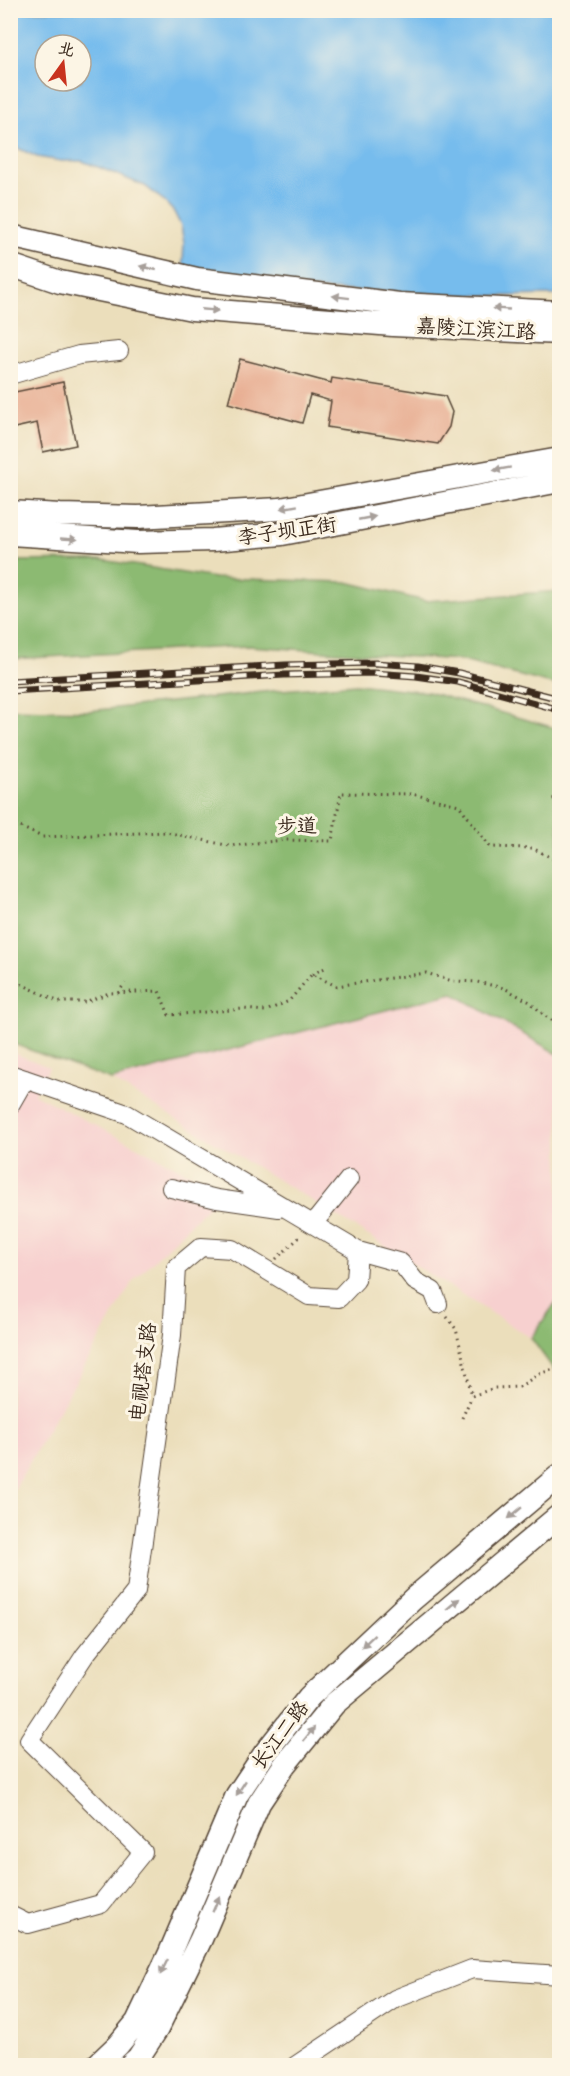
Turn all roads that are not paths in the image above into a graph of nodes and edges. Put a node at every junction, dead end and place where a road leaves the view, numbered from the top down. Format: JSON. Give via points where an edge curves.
{"nodes":[{"id":1,"x":10,"y":236,"type":"edge"},
{"id":2,"x":10,"y":265,"type":"edge"},
{"id":3,"x":10,"y":275,"type":"edge"},
{"id":4,"x":60,"y":282,"type":"junction"},
{"id":5,"x":560,"y":312,"type":"edge"},
{"id":6,"x":396,"y":315,"type":"junction"},
{"id":7,"x":560,"y":333,"type":"edge"},
{"id":8,"x":119,"y":351,"type":"dead end"},
{"id":9,"x":10,"y":375,"type":"edge"},
{"id":10,"x":560,"y":459,"type":"edge"},
{"id":11,"x":560,"y":481,"type":"edge"},
{"id":12,"x":10,"y":512,"type":"edge"},
{"id":13,"x":10,"y":534,"type":"edge"},
{"id":14,"x":18,"y":1077,"type":"edge"},
{"id":15,"x":10,"y":1106,"type":"edge"},
{"id":16,"x":350,"y":1179,"type":"dead end"},
{"id":17,"x":171,"y":1188,"type":"dead end"},
{"id":18,"x":289,"y":1210,"type":"junction"},
{"id":19,"x":314,"y":1224,"type":"junction"},
{"id":20,"x":358,"y":1251,"type":"junction"},
{"id":21,"x":438,"y":1304,"type":"road end"},
{"id":22,"x":560,"y":1475,"type":"edge"},
{"id":23,"x":560,"y":1515,"type":"edge"},
{"id":24,"x":10,"y":1915,"type":"edge"},
{"id":25,"x":560,"y":1975,"type":"edge"},
{"id":26,"x":96,"y":2066,"type":"edge"},
{"id":27,"x":129,"y":2066,"type":"edge"},
{"id":28,"x":295,"y":2066,"type":"edge"}],
"edges":[{"from":6,"to":1,"type":"main road","one_way":true,"via":[[197,279]]},
{"from":2,"to":4,"type":"main road"},
{"from":3,"to":4,"type":"main road"},
{"from":4,"to":6,"type":"main road","one_way":true,"via":[[192,309]]},
{"from":5,"to":6,"type":"main road","name":"嘉陵江滨江路","one_way":true},
{"from":6,"to":7,"type":"main road","name":"嘉陵江滨江路"},
{"from":8,"to":9,"type":"street","via":[[79,355]]},
{"from":10,"to":12,"type":"main road","name":"李子坝正街","one_way":true,"via":[[280,509],[138,517]]},
{"from":13,"to":11,"type":"main road","name":"李子坝正街","one_way":true,"via":[[138,542],[282,534]]},
{"from":14,"to":15,"type":"street"},
{"from":14,"to":18,"type":"street","via":[[127,1114]]},
{"from":16,"to":19,"type":"street"},
{"from":17,"to":18,"type":"street"},
{"from":18,"to":19,"type":"street"},
{"from":19,"to":20,"type":"street"},
{"from":20,"to":21,"type":"street","via":[[401,1263],[415,1281],[433,1291]]},
{"from":20,"to":24,"type":"street","name":"电视塔支路","via":[[356,1280],[339,1298],[309,1296],[232,1249],[201,1247],[176,1268],[172,1335],[136,1591],[85,1654],[29,1740],[143,1852],[101,1904],[28,1924]]},
{"from":22,"to":26,"type":"main road","name":"长江二路","one_way":true,"via":[[413,1599],[301,1706],[237,1795],[137,2022]]},
{"from":27,"to":23,"type":"main road","name":"长江二路","one_way":true,"via":[[157,2029],[201,1939],[259,1803],[285,1764],[334,1704]]},
{"from":25,"to":28,"type":"street","via":[[472,1969],[395,1999]]}]}
